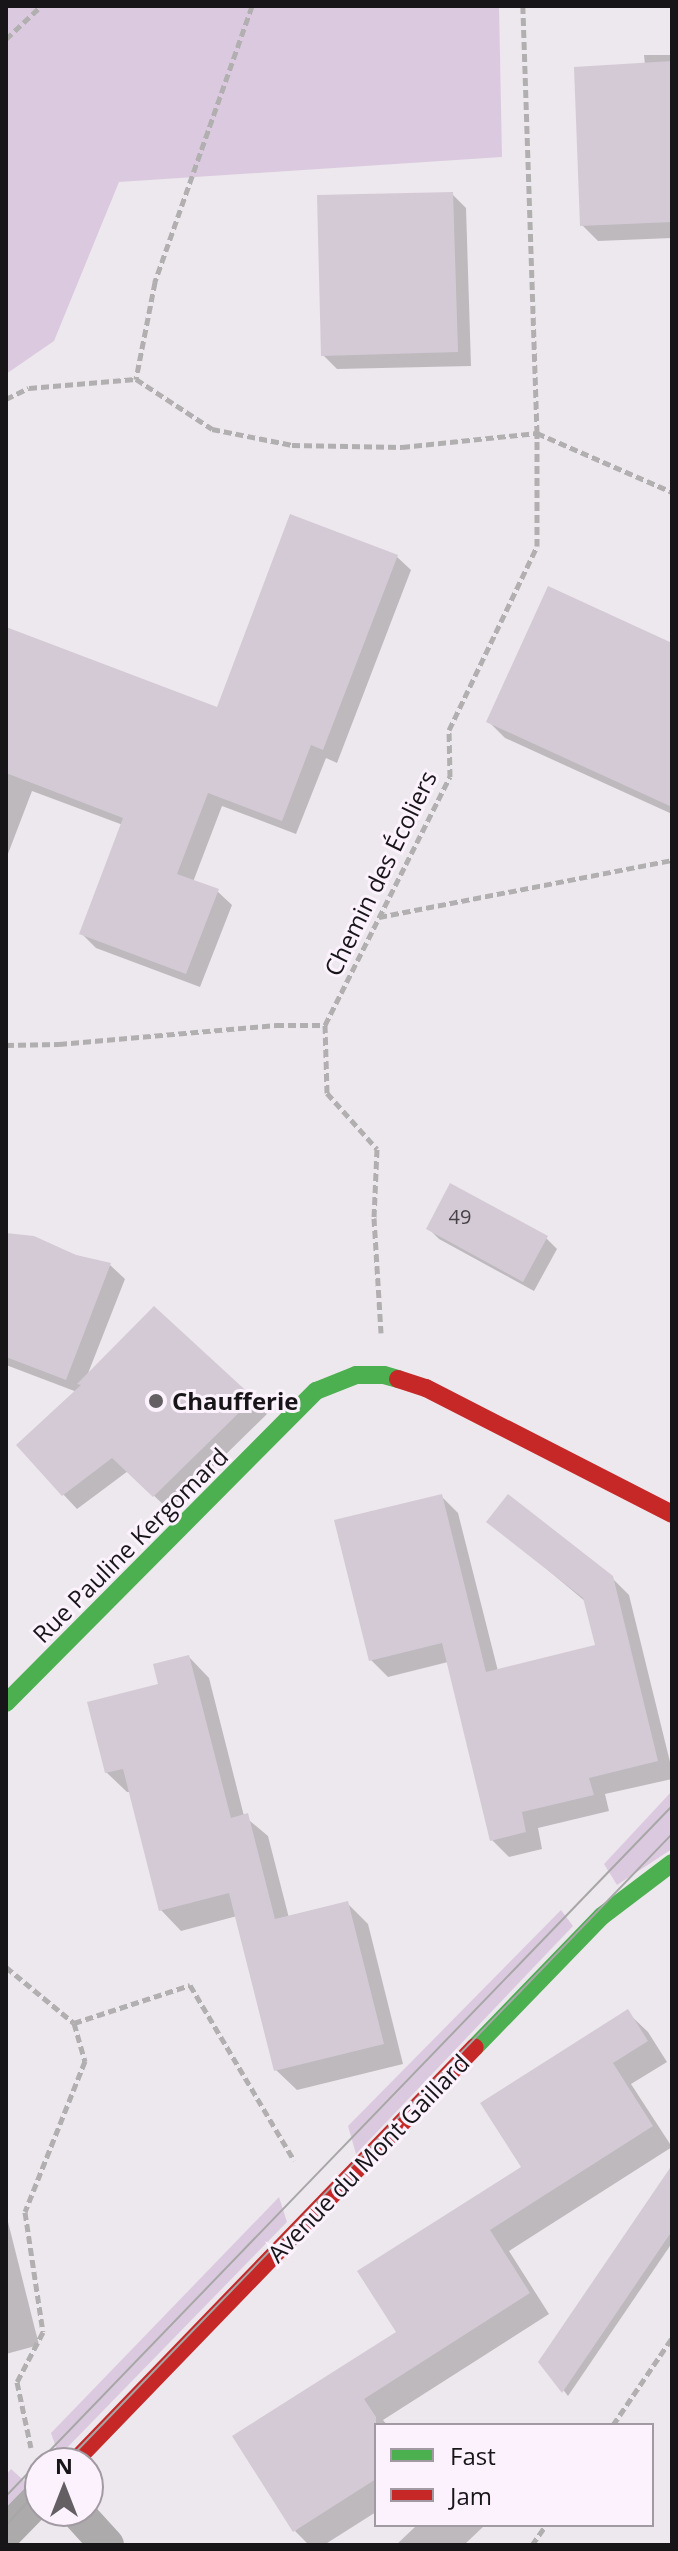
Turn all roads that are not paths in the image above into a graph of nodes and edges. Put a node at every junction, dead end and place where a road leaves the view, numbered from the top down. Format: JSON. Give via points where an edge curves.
{"nodes":[{"id":1,"x":672,"y":1514,"type":"edge"},
{"id":2,"x":6,"y":1703,"type":"edge"},
{"id":3,"x":672,"y":1863,"type":"edge"},
{"id":4,"x":88,"y":2447,"type":"edge"},
{"id":5,"x":24,"y":2513,"type":"edge"},
{"id":6,"x":91,"y":2527,"type":"edge"},
{"id":7,"x":6,"y":2532,"type":"edge"},
{"id":8,"x":107,"y":2545,"type":"edge"}],
"edges":[{"from":1,"to":2,"type":"street","name":"Rue Pauline Kergomard","via":[[426,1388],[384,1375],[356,1375],[316,1391]]},
{"from":3,"to":4,"type":"street","name":"Avenue du Mont Gaillard","via":[[602,1916]]},
{"from":5,"to":7,"type":"street"},
{"from":6,"to":8,"type":"street"}]}
